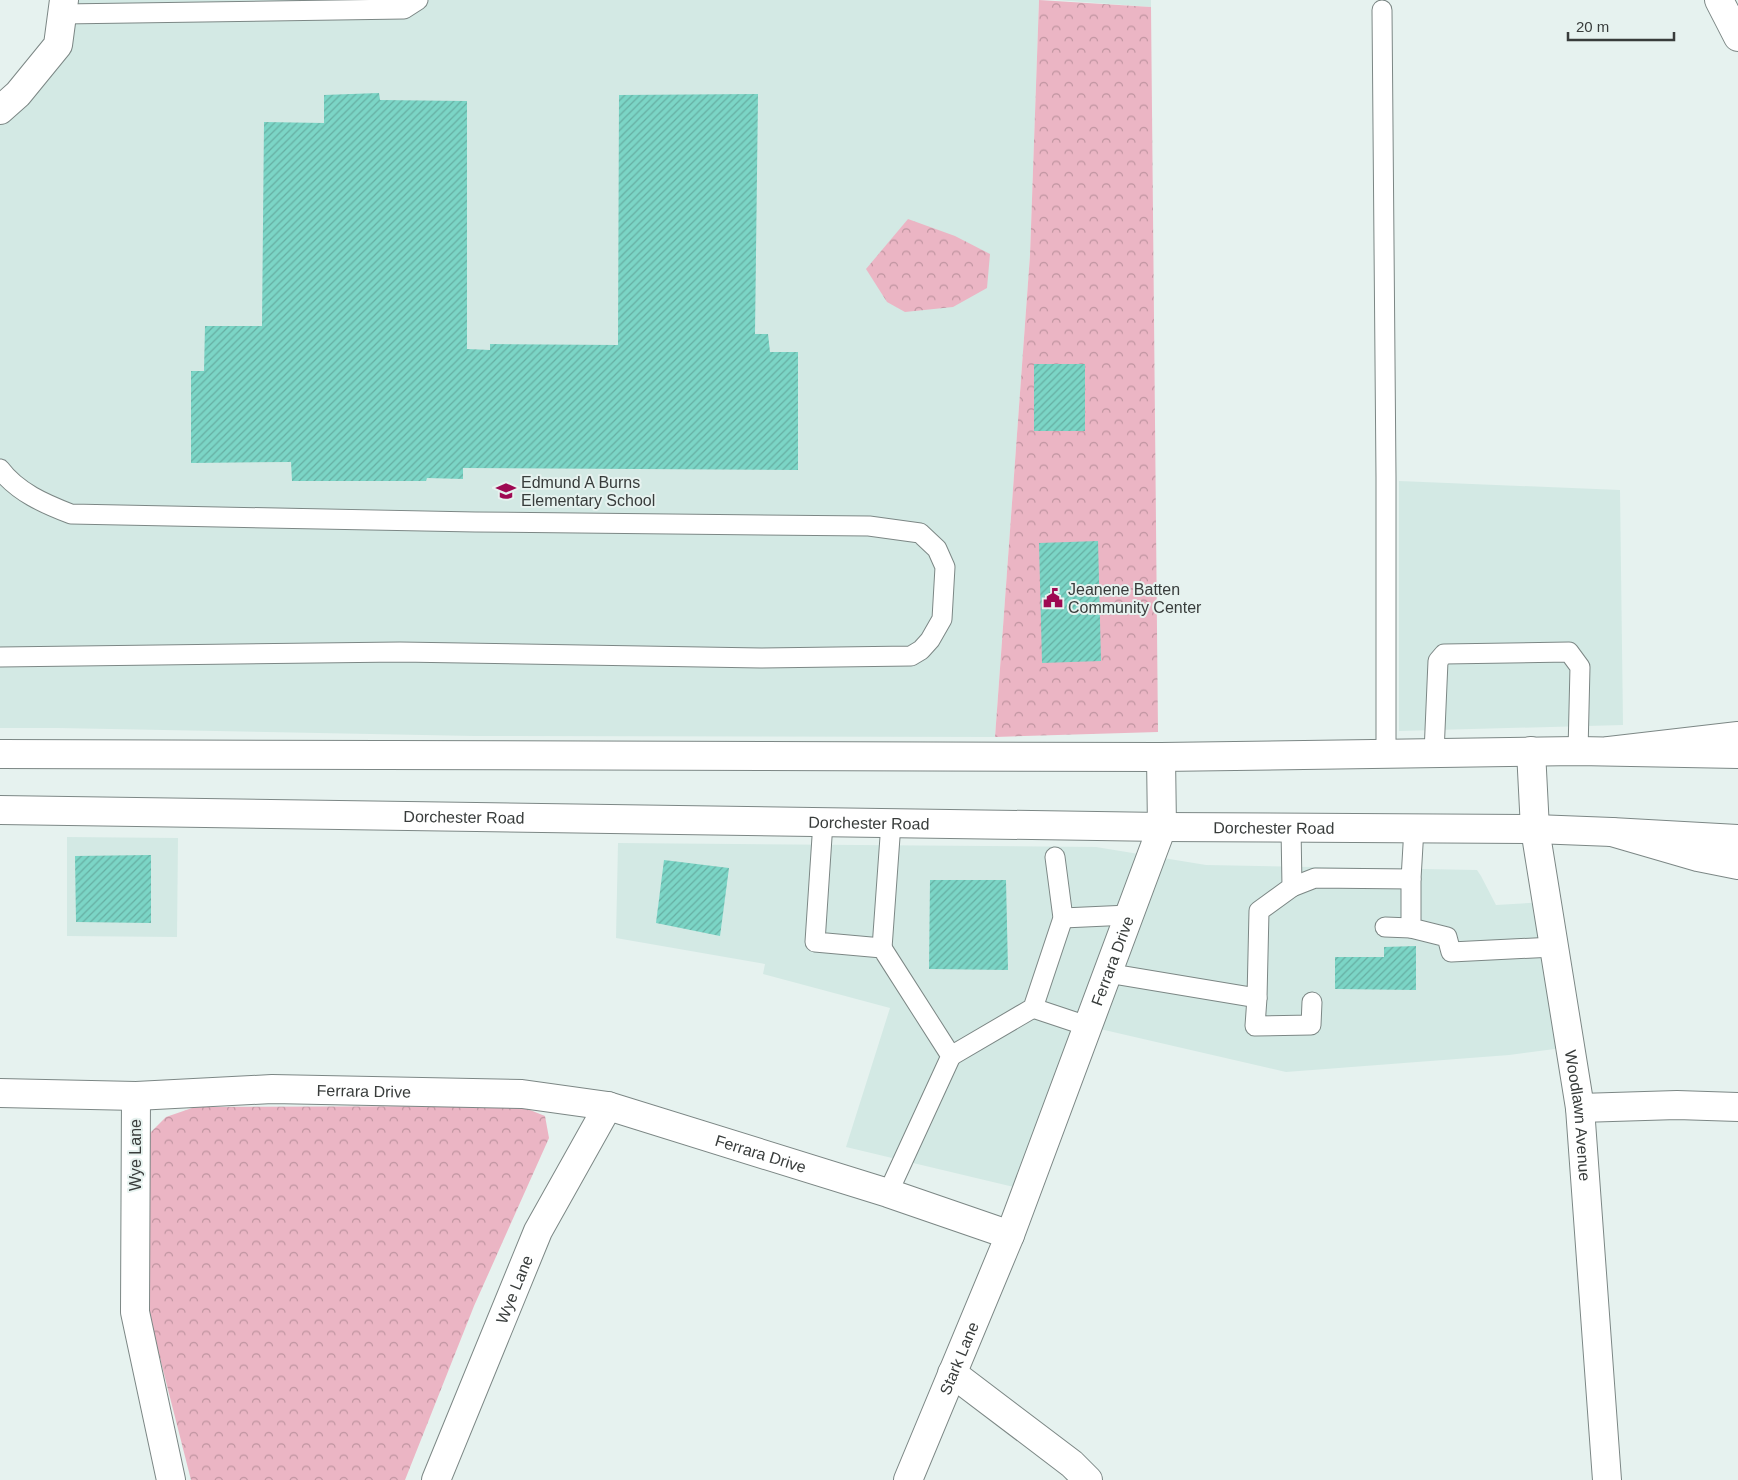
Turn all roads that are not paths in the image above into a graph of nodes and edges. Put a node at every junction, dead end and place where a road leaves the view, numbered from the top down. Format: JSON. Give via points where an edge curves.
{"nodes":[{"id":1,"x":418,"y":0,"type":"edge"},
{"id":2,"x":1719,"y":0,"type":"edge"},
{"id":3,"x":148,"y":6,"type":"edge"},
{"id":4,"x":63,"y":7,"type":"edge"},
{"id":5,"x":1382,"y":10,"type":"dead end"},
{"id":6,"x":1738,"y":37,"type":"edge"},
{"id":7,"x":0,"y":110,"type":"edge"},
{"id":8,"x":0,"y":469,"type":"edge"},
{"id":9,"x":0,"y":657,"type":"edge"},
{"id":10,"x":1738,"y":736,"type":"edge"},
{"id":11,"x":1531,"y":751,"type":"junction"},
{"id":12,"x":1578,"y":751,"type":"junction"},
{"id":13,"x":1609,"y":751,"type":"junction"},
{"id":14,"x":1434,"y":753,"type":"junction"},
{"id":15,"x":0,"y":754,"type":"edge"},
{"id":16,"x":1386,"y":754,"type":"junction"},
{"id":17,"x":1738,"y":754,"type":"edge"},
{"id":18,"x":1161,"y":757,"type":"junction"},
{"id":19,"x":0,"y":810,"type":"edge"},
{"id":20,"x":824,"y":822,"type":"junction"},
{"id":21,"x":891,"y":823,"type":"junction"},
{"id":22,"x":1162,"y":827,"type":"junction"},
{"id":23,"x":1291,"y":828,"type":"junction"},
{"id":24,"x":1414,"y":828,"type":"junction"},
{"id":25,"x":1535,"y":830,"type":"junction"},
{"id":26,"x":1612,"y":832,"type":"junction"},
{"id":27,"x":1738,"y":839,"type":"edge"},
{"id":28,"x":1055,"y":856,"type":"dead end"},
{"id":29,"x":1738,"y":865,"type":"edge"},
{"id":30,"x":1411,"y":879,"type":"junction"},
{"id":31,"x":1292,"y":887,"type":"junction"},
{"id":32,"x":1129,"y":915,"type":"junction"},
{"id":33,"x":1063,"y":918,"type":"junction"},
{"id":34,"x":1385,"y":928,"type":"dead end"},
{"id":35,"x":1411,"y":928,"type":"junction"},
{"id":36,"x":1554,"y":947,"type":"junction"},
{"id":37,"x":882,"y":948,"type":"junction"},
{"id":38,"x":1108,"y":973,"type":"junction"},
{"id":39,"x":1257,"y":998,"type":"junction"},
{"id":40,"x":1312,"y":1002,"type":"dead end"},
{"id":41,"x":1033,"y":1008,"type":"junction"},
{"id":42,"x":1087,"y":1026,"type":"junction"},
{"id":43,"x":951,"y":1056,"type":"junction"},
{"id":44,"x":0,"y":1093,"type":"edge"},
{"id":45,"x":136,"y":1096,"type":"junction"},
{"id":46,"x":608,"y":1106,"type":"junction"},
{"id":47,"x":1738,"y":1107,"type":"edge"},
{"id":48,"x":1580,"y":1108,"type":"junction"},
{"id":49,"x":888,"y":1193,"type":"junction"},
{"id":50,"x":1010,"y":1235,"type":"junction"},
{"id":51,"x":952,"y":1373,"type":"junction"},
{"id":52,"x":172,"y":1480,"type":"edge"},
{"id":53,"x":436,"y":1480,"type":"edge"},
{"id":54,"x":908,"y":1480,"type":"edge"},
{"id":55,"x":1088,"y":1480,"type":"edge"},
{"id":56,"x":1607,"y":1480,"type":"edge"}],
"edges":[{"from":1,"to":3,"type":"lane","via":[[404,9]]},
{"from":2,"to":6,"type":"main road"},
{"from":3,"to":4,"type":"lane"},
{"from":4,"to":7,"type":"main road","via":[[58,45],[18,94]]},
{"from":5,"to":16,"type":"lane"},
{"from":8,"to":9,"type":"lane","via":[[7,478],[41,502],[71,514],[869,526],[920,532],[937,549],[945,567],[942,618],[930,640],[911,656],[761,658],[400,652]]},
{"from":10,"to":13,"type":"main road"},
{"from":11,"to":12,"type":"main road"},
{"from":11,"to":14,"type":"main road"},
{"from":11,"to":25,"type":"main road","name":"Woodlawn Avenue"},
{"from":12,"to":13,"type":"main road"},
{"from":12,"to":14,"type":"lane","via":[[1580,667],[1569,652],[1444,654],[1438,661]]},
{"from":13,"to":17,"type":"main road"},
{"from":14,"to":16,"type":"main road"},
{"from":15,"to":18,"type":"main road"},
{"from":16,"to":18,"type":"main road"},
{"from":18,"to":22,"type":"main road","name":"Ferrara Drive"},
{"from":19,"to":20,"type":"main road","name":"Dorchester Road"},
{"from":20,"to":21,"type":"main road","name":"Dorchester Road"},
{"from":20,"to":37,"type":"lane","via":[[815,942]]},
{"from":21,"to":22,"type":"main road","name":"Dorchester Road"},
{"from":21,"to":37,"type":"lane"},
{"from":22,"to":23,"type":"main road","name":"Dorchester Road"},
{"from":22,"to":32,"type":"main road","name":"Ferrara Drive"},
{"from":23,"to":24,"type":"main road","name":"Dorchester Road"},
{"from":23,"to":31,"type":"lane"},
{"from":24,"to":25,"type":"main road","name":"Dorchester Road"},
{"from":24,"to":30,"type":"lane"},
{"from":25,"to":26,"type":"main road","name":"Dorchester Road"},
{"from":25,"to":36,"type":"main road","name":"Woodlawn Avenue"},
{"from":26,"to":27,"type":"main road","name":"Dorchester Road"},
{"from":26,"to":29,"type":"main road"},
{"from":28,"to":33,"type":"lane"},
{"from":30,"to":31,"type":"lane"},
{"from":30,"to":35,"type":"lane"},
{"from":31,"to":39,"type":"lane","via":[[1259,911],[1268,927]]},
{"from":32,"to":33,"type":"lane"},
{"from":32,"to":38,"type":"main road","name":"Ferrara Drive"},
{"from":33,"to":41,"type":"lane"},
{"from":34,"to":35,"type":"lane"},
{"from":35,"to":36,"type":"lane","via":[[1447,937],[1451,952]]},
{"from":36,"to":48,"type":"main road","name":"Woodlawn Avenue"},
{"from":37,"to":43,"type":"lane"},
{"from":38,"to":39,"type":"lane"},
{"from":38,"to":42,"type":"main road","name":"Ferrara Drive"},
{"from":39,"to":40,"type":"lane","via":[[1255,1026],[1311,1025]]},
{"from":41,"to":42,"type":"lane"},
{"from":41,"to":43,"type":"lane"},
{"from":42,"to":50,"type":"main road","name":"Ferrara Drive"},
{"from":43,"to":49,"type":"lane"},
{"from":44,"to":45,"type":"main road","name":"Ferrara Drive"},
{"from":45,"to":46,"type":"main road","name":"Ferrara Drive","via":[[272,1089],[522,1094]]},
{"from":45,"to":52,"type":"main road","name":"Wye Lane","via":[[135,1312]]},
{"from":46,"to":49,"type":"main road","name":"Ferrara Drive"},
{"from":46,"to":53,"type":"main road","name":"Wye Lane","via":[[538,1231]]},
{"from":47,"to":48,"type":"main road","via":[[1676,1104]]},
{"from":48,"to":56,"type":"main road","name":"Woodlawn Avenue"},
{"from":49,"to":50,"type":"main road","name":"Ferrara Drive"},
{"from":50,"to":51,"type":"main road","name":"Stark Lane"},
{"from":51,"to":54,"type":"main road","name":"Stark Lane"},
{"from":51,"to":55,"type":"main road","via":[[1072,1464]]}]}
